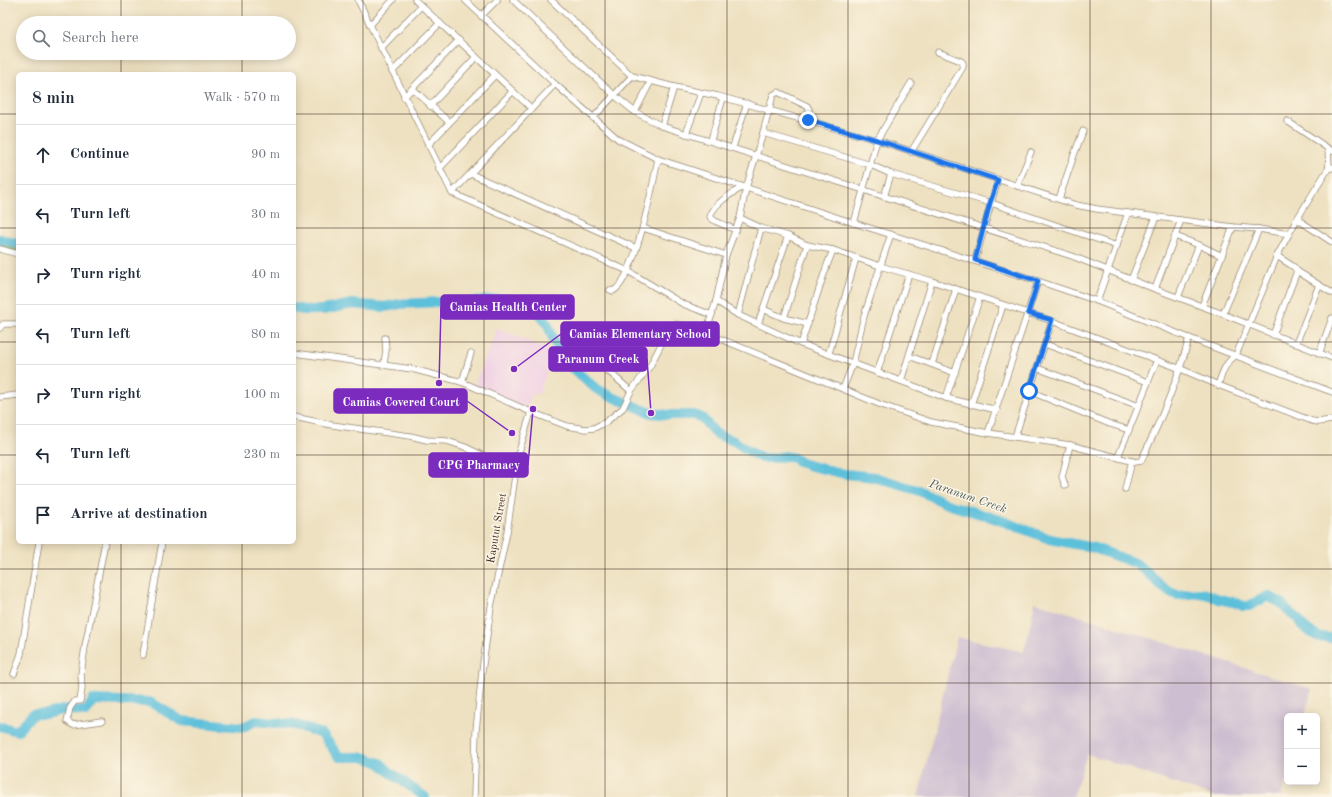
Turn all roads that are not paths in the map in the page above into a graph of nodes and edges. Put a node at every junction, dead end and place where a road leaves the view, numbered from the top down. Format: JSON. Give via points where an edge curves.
{"nodes":[{"id":1,"x":358,"y":0,"type":"edge"},
{"id":2,"x":393,"y":0,"type":"edge"},
{"id":3,"x":415,"y":0,"type":"edge"},
{"id":4,"x":465,"y":0,"type":"edge"},
{"id":5,"x":496,"y":0,"type":"edge"},
{"id":6,"x":513,"y":0,"type":"edge"},
{"id":7,"x":551,"y":0,"type":"edge"},
{"id":8,"x":421,"y":6,"type":"junction"},
{"id":9,"x":482,"y":16,"type":"junction"},
{"id":10,"x":440,"y":23,"type":"junction"},
{"id":11,"x":370,"y":25,"type":"junction"},
{"id":12,"x":459,"y":40,"type":"junction"},
{"id":13,"x":381,"y":48,"type":"junction"},
{"id":14,"x":938,"y":52,"type":"dead end"},
{"id":15,"x":476,"y":57,"type":"junction"},
{"id":16,"x":392,"y":72,"type":"junction"},
{"id":17,"x":495,"y":75,"type":"junction"},
{"id":18,"x":632,"y":76,"type":"junction"},
{"id":19,"x":651,"y":81,"type":"junction"},
{"id":20,"x":911,"y":82,"type":"dead end"},
{"id":21,"x":555,"y":84,"type":"junction"},
{"id":22,"x":674,"y":87,"type":"junction"},
{"id":23,"x":413,"y":89,"type":"junction"},
{"id":24,"x":513,"y":91,"type":"junction"},
{"id":25,"x":701,"y":93,"type":"junction"},
{"id":26,"x":614,"y":95,"type":"junction"},
{"id":27,"x":404,"y":97,"type":"junction"},
{"id":28,"x":723,"y":98,"type":"junction"},
{"id":29,"x":747,"y":104,"type":"junction"},
{"id":30,"x":430,"y":106,"type":"junction"},
{"id":31,"x":531,"y":108,"type":"junction"},
{"id":32,"x":770,"y":110,"type":"junction"},
{"id":33,"x":635,"y":112,"type":"junction"},
{"id":34,"x":593,"y":118,"type":"junction"},
{"id":35,"x":808,"y":120,"type":"junction"},
{"id":36,"x":1287,"y":121,"type":"dead end"},
{"id":37,"x":449,"y":122,"type":"junction"},
{"id":38,"x":662,"y":126,"type":"junction"},
{"id":39,"x":1083,"y":131,"type":"dead end"},
{"id":40,"x":763,"y":133,"type":"junction"},
{"id":41,"x":686,"y":134,"type":"junction"},
{"id":42,"x":711,"y":140,"type":"junction"},
{"id":43,"x":877,"y":140,"type":"junction"},
{"id":44,"x":428,"y":145,"type":"junction"},
{"id":45,"x":733,"y":147,"type":"junction"},
{"id":46,"x":1330,"y":150,"type":"edge"},
{"id":47,"x":912,"y":152,"type":"junction"},
{"id":48,"x":1031,"y":152,"type":"dead end"},
{"id":49,"x":755,"y":156,"type":"junction"},
{"id":50,"x":658,"y":159,"type":"junction"},
{"id":51,"x":871,"y":165,"type":"junction"},
{"id":52,"x":1331,"y":167,"type":"edge"},
{"id":53,"x":439,"y":169,"type":"junction"},
{"id":54,"x":471,"y":174,"type":"junction"},
{"id":55,"x":891,"y":174,"type":"junction"},
{"id":56,"x":998,"y":180,"type":"junction"},
{"id":57,"x":1017,"y":186,"type":"junction"},
{"id":58,"x":744,"y":187,"type":"junction"},
{"id":59,"x":864,"y":190,"type":"junction"},
{"id":60,"x":452,"y":193,"type":"junction"},
{"id":61,"x":884,"y":197,"type":"junction"},
{"id":62,"x":1059,"y":199,"type":"junction"},
{"id":63,"x":990,"y":203,"type":"junction"},
{"id":64,"x":1128,"y":213,"type":"junction"},
{"id":65,"x":1156,"y":217,"type":"junction"},
{"id":66,"x":740,"y":218,"type":"junction"},
{"id":67,"x":1297,"y":219,"type":"junction"},
{"id":68,"x":1181,"y":220,"type":"junction"},
{"id":69,"x":854,"y":223,"type":"junction"},
{"id":70,"x":1232,"y":227,"type":"junction"},
{"id":71,"x":643,"y":228,"type":"junction"},
{"id":72,"x":761,"y":228,"type":"junction"},
{"id":73,"x":984,"y":228,"type":"junction"},
{"id":74,"x":1259,"y":229,"type":"junction"},
{"id":75,"x":736,"y":230,"type":"junction"},
{"id":76,"x":891,"y":234,"type":"junction"},
{"id":77,"x":1289,"y":234,"type":"junction"},
{"id":78,"x":788,"y":236,"type":"junction"},
{"id":79,"x":1175,"y":236,"type":"junction"},
{"id":80,"x":1332,"y":242,"type":"edge"},
{"id":81,"x":807,"y":245,"type":"junction"},
{"id":82,"x":1199,"y":245,"type":"junction"},
{"id":83,"x":1117,"y":246,"type":"junction"},
{"id":84,"x":636,"y":248,"type":"junction"},
{"id":85,"x":0,"y":249,"type":"edge"},
{"id":86,"x":834,"y":250,"type":"junction"},
{"id":87,"x":16,"y":253,"type":"edge"},
{"id":88,"x":726,"y":255,"type":"junction"},
{"id":89,"x":1222,"y":256,"type":"junction"},
{"id":90,"x":1277,"y":256,"type":"junction"},
{"id":91,"x":856,"y":258,"type":"junction"},
{"id":92,"x":975,"y":260,"type":"junction"},
{"id":93,"x":880,"y":266,"type":"junction"},
{"id":94,"x":628,"y":271,"type":"junction"},
{"id":95,"x":1108,"y":271,"type":"junction"},
{"id":96,"x":1297,"y":271,"type":"junction"},
{"id":97,"x":909,"y":274,"type":"junction"},
{"id":98,"x":1131,"y":280,"type":"junction"},
{"id":99,"x":932,"y":281,"type":"junction"},
{"id":100,"x":1038,"y":281,"type":"junction"},
{"id":101,"x":1319,"y":285,"type":"junction"},
{"id":102,"x":1155,"y":289,"type":"junction"},
{"id":103,"x":610,"y":290,"type":"dead end"},
{"id":104,"x":956,"y":290,"type":"junction"},
{"id":105,"x":1332,"y":293,"type":"edge"},
{"id":106,"x":980,"y":297,"type":"junction"},
{"id":107,"x":1178,"y":297,"type":"junction"},
{"id":108,"x":716,"y":301,"type":"junction"},
{"id":109,"x":1096,"y":301,"type":"junction"},
{"id":110,"x":1003,"y":304,"type":"junction"},
{"id":111,"x":1202,"y":306,"type":"junction"},
{"id":112,"x":763,"y":309,"type":"junction"},
{"id":113,"x":1028,"y":313,"type":"junction"},
{"id":114,"x":738,"y":314,"type":"junction"},
{"id":115,"x":1223,"y":314,"type":"junction"},
{"id":116,"x":712,"y":315,"type":"junction"},
{"id":117,"x":784,"y":318,"type":"junction"},
{"id":118,"x":1332,"y":318,"type":"edge"},
{"id":119,"x":1052,"y":320,"type":"junction"},
{"id":120,"x":1,"y":324,"type":"edge"},
{"id":121,"x":16,"y":324,"type":"edge"},
{"id":122,"x":758,"y":324,"type":"junction"},
{"id":123,"x":808,"y":324,"type":"junction"},
{"id":124,"x":1248,"y":324,"type":"junction"},
{"id":125,"x":706,"y":333,"type":"junction"},
{"id":126,"x":1273,"y":335,"type":"junction"},
{"id":127,"x":385,"y":338,"type":"dead end"},
{"id":128,"x":1189,"y":338,"type":"junction"},
{"id":129,"x":579,"y":339,"type":"dead end"},
{"id":130,"x":801,"y":344,"type":"junction"},
{"id":131,"x":1045,"y":344,"type":"junction"},
{"id":132,"x":1296,"y":344,"type":"junction"},
{"id":133,"x":296,"y":353,"type":"edge"},
{"id":134,"x":471,"y":353,"type":"dead end"},
{"id":135,"x":829,"y":353,"type":"junction"},
{"id":136,"x":1319,"y":354,"type":"junction"},
{"id":137,"x":1236,"y":355,"type":"junction"},
{"id":138,"x":909,"y":356,"type":"junction"},
{"id":139,"x":1332,"y":358,"type":"edge"},
{"id":140,"x":1157,"y":360,"type":"junction"},
{"id":141,"x":853,"y":363,"type":"junction"},
{"id":142,"x":384,"y":364,"type":"junction"},
{"id":143,"x":932,"y":364,"type":"junction"},
{"id":144,"x":1037,"y":368,"type":"junction"},
{"id":145,"x":1181,"y":369,"type":"junction"},
{"id":146,"x":878,"y":373,"type":"junction"},
{"id":147,"x":955,"y":373,"type":"junction"},
{"id":148,"x":902,"y":381,"type":"junction"},
{"id":149,"x":462,"y":382,"type":"junction"},
{"id":150,"x":1148,"y":382,"type":"junction"},
{"id":151,"x":1218,"y":385,"type":"junction"},
{"id":152,"x":843,"y":389,"type":"junction"},
{"id":153,"x":1029,"y":391,"type":"junction"},
{"id":154,"x":1332,"y":392,"type":"edge"},
{"id":155,"x":631,"y":394,"type":"junction"},
{"id":156,"x":16,"y":395,"type":"edge"},
{"id":157,"x":0,"y":397,"type":"edge"},
{"id":158,"x":946,"y":398,"type":"junction"},
{"id":159,"x":971,"y":405,"type":"junction"},
{"id":160,"x":1139,"y":406,"type":"junction"},
{"id":161,"x":996,"y":410,"type":"junction"},
{"id":162,"x":531,"y":412,"type":"junction"},
{"id":163,"x":296,"y":417,"type":"edge"},
{"id":164,"x":1332,"y":420,"type":"edge"},
{"id":165,"x":1130,"y":430,"type":"junction"},
{"id":166,"x":988,"y":433,"type":"junction"},
{"id":167,"x":1015,"y":437,"type":"junction"},
{"id":168,"x":1070,"y":445,"type":"junction"},
{"id":169,"x":1118,"y":457,"type":"junction"},
{"id":170,"x":1132,"y":461,"type":"junction"},
{"id":171,"x":515,"y":473,"type":"junction"},
{"id":172,"x":1065,"y":485,"type":"dead end"},
{"id":173,"x":1125,"y":489,"type":"dead end"},
{"id":174,"x":39,"y":544,"type":"edge"},
{"id":175,"x":105,"y":544,"type":"edge"},
{"id":176,"x":162,"y":544,"type":"edge"},
{"id":177,"x":143,"y":655,"type":"dead end"},
{"id":178,"x":14,"y":674,"type":"dead end"},
{"id":179,"x":102,"y":721,"type":"dead end"},
{"id":180,"x":474,"y":797,"type":"edge"}],
"edges":[{"from":1,"to":11,"type":"street"},
{"from":2,"to":11,"type":"street"},
{"from":3,"to":8,"type":"street"},
{"from":4,"to":9,"type":"street"},
{"from":5,"to":9,"type":"street"},
{"from":6,"to":26,"type":"street"},
{"from":7,"to":18,"type":"street"},
{"from":8,"to":10,"type":"street"},
{"from":8,"to":13,"type":"street"},
{"from":9,"to":21,"type":"street"},
{"from":10,"to":12,"type":"street"},
{"from":10,"to":16,"type":"street"},
{"from":11,"to":13,"type":"street"},
{"from":12,"to":15,"type":"street"},
{"from":12,"to":23,"type":"street"},
{"from":13,"to":16,"type":"street"},
{"from":14,"to":47,"type":"street","via":[[961,61],[963,67]]},
{"from":15,"to":17,"type":"street"},
{"from":15,"to":30,"type":"street"},
{"from":16,"to":27,"type":"street"},
{"from":17,"to":24,"type":"street"},
{"from":17,"to":37,"type":"street"},
{"from":18,"to":19,"type":"street"},
{"from":18,"to":26,"type":"street"},
{"from":19,"to":22,"type":"street"},
{"from":19,"to":33,"type":"street"},
{"from":20,"to":43,"type":"street"},
{"from":21,"to":31,"type":"street"},
{"from":21,"to":34,"type":"street"},
{"from":22,"to":25,"type":"street"},
{"from":22,"to":38,"type":"street"},
{"from":23,"to":27,"type":"street"},
{"from":23,"to":30,"type":"street"},
{"from":24,"to":31,"type":"street"},
{"from":24,"to":53,"type":"street"},
{"from":25,"to":28,"type":"street"},
{"from":25,"to":41,"type":"street"},
{"from":26,"to":33,"type":"street"},
{"from":26,"to":34,"type":"street"},
{"from":27,"to":44,"type":"street"},
{"from":28,"to":29,"type":"street"},
{"from":28,"to":42,"type":"street"},
{"from":29,"to":32,"type":"street"},
{"from":29,"to":45,"type":"street"},
{"from":30,"to":37,"type":"street"},
{"from":31,"to":54,"type":"street"},
{"from":32,"to":35,"type":"street"},
{"from":32,"to":35,"type":"street","via":[[773,95],[778,92],[807,106]]},
{"from":32,"to":40,"type":"street"},
{"from":33,"to":38,"type":"street"},
{"from":34,"to":50,"type":"street","via":[[618,139]]},
{"from":35,"to":43,"type":"street"},
{"from":36,"to":46,"type":"street"},
{"from":37,"to":44,"type":"street"},
{"from":38,"to":41,"type":"street"},
{"from":39,"to":62,"type":"street"},
{"from":40,"to":49,"type":"street"},
{"from":40,"to":51,"type":"street"},
{"from":41,"to":42,"type":"street"},
{"from":42,"to":45,"type":"street"},
{"from":43,"to":47,"type":"street"},
{"from":43,"to":51,"type":"street"},
{"from":44,"to":53,"type":"street"},
{"from":45,"to":49,"type":"street"},
{"from":46,"to":52,"type":"street"},
{"from":47,"to":56,"type":"street"},
{"from":48,"to":57,"type":"street"},
{"from":49,"to":58,"type":"street"},
{"from":49,"to":59,"type":"street"},
{"from":50,"to":58,"type":"street"},
{"from":50,"to":71,"type":"street"},
{"from":51,"to":55,"type":"street"},
{"from":51,"to":59,"type":"street"},
{"from":52,"to":67,"type":"street"},
{"from":53,"to":60,"type":"street"},
{"from":54,"to":60,"type":"street"},
{"from":54,"to":84,"type":"street"},
{"from":55,"to":61,"type":"street"},
{"from":55,"to":63,"type":"street"},
{"from":56,"to":57,"type":"street"},
{"from":56,"to":63,"type":"street"},
{"from":57,"to":62,"type":"street"},
{"from":58,"to":66,"type":"street"},
{"from":58,"to":69,"type":"street"},
{"from":58,"to":75,"type":"street","via":[[729,195],[712,210],[710,217]]},
{"from":59,"to":61,"type":"street"},
{"from":59,"to":69,"type":"street"},
{"from":60,"to":94,"type":"street"},
{"from":61,"to":73,"type":"street"},
{"from":62,"to":64,"type":"street","via":[[1097,210]]},
{"from":63,"to":73,"type":"street"},
{"from":63,"to":83,"type":"street"},
{"from":64,"to":65,"type":"street"},
{"from":64,"to":83,"type":"street"},
{"from":65,"to":68,"type":"street"},
{"from":65,"to":98,"type":"street"},
{"from":66,"to":72,"type":"street"},
{"from":66,"to":75,"type":"street"},
{"from":67,"to":77,"type":"street"},
{"from":67,"to":80,"type":"street"},
{"from":68,"to":70,"type":"street"},
{"from":68,"to":79,"type":"street"},
{"from":69,"to":76,"type":"street"},
{"from":70,"to":74,"type":"street"},
{"from":70,"to":89,"type":"street"},
{"from":71,"to":84,"type":"street"},
{"from":71,"to":88,"type":"street"},
{"from":72,"to":78,"type":"street"},
{"from":72,"to":114,"type":"street"},
{"from":73,"to":92,"type":"street"},
{"from":73,"to":95,"type":"street","via":[[1072,256]]},
{"from":74,"to":77,"type":"street"},
{"from":74,"to":115,"type":"street"},
{"from":75,"to":88,"type":"street"},
{"from":76,"to":92,"type":"street"},
{"from":76,"to":93,"type":"street"},
{"from":77,"to":90,"type":"street"},
{"from":78,"to":81,"type":"street"},
{"from":78,"to":112,"type":"street"},
{"from":79,"to":82,"type":"street"},
{"from":79,"to":102,"type":"street"},
{"from":81,"to":86,"type":"street"},
{"from":81,"to":117,"type":"street"},
{"from":82,"to":89,"type":"street"},
{"from":82,"to":107,"type":"street"},
{"from":83,"to":95,"type":"street"},
{"from":84,"to":94,"type":"street"},
{"from":85,"to":87,"type":"street"},
{"from":86,"to":91,"type":"street"},
{"from":86,"to":123,"type":"street"},
{"from":88,"to":108,"type":"street"},
{"from":89,"to":111,"type":"street"},
{"from":90,"to":96,"type":"street"},
{"from":90,"to":124,"type":"street"},
{"from":91,"to":93,"type":"street"},
{"from":91,"to":135,"type":"street"},
{"from":92,"to":100,"type":"street"},
{"from":93,"to":97,"type":"street"},
{"from":93,"to":141,"type":"street","via":[[864,316]]},
{"from":94,"to":103,"type":"street","via":[[617,289]]},
{"from":94,"to":116,"type":"street","via":[[683,304]]},
{"from":95,"to":98,"type":"street"},
{"from":95,"to":109,"type":"street"},
{"from":96,"to":101,"type":"street"},
{"from":96,"to":126,"type":"street"},
{"from":97,"to":99,"type":"street"},
{"from":97,"to":146,"type":"street"},
{"from":98,"to":102,"type":"street"},
{"from":99,"to":104,"type":"street"},
{"from":99,"to":138,"type":"street"},
{"from":100,"to":109,"type":"street"},
{"from":100,"to":113,"type":"street"},
{"from":101,"to":105,"type":"street"},
{"from":101,"to":132,"type":"street"},
{"from":102,"to":107,"type":"street"},
{"from":104,"to":106,"type":"street"},
{"from":104,"to":143,"type":"street"},
{"from":106,"to":110,"type":"street"},
{"from":106,"to":147,"type":"street"},
{"from":107,"to":111,"type":"street"},
{"from":108,"to":114,"type":"street"},
{"from":108,"to":116,"type":"street"},
{"from":109,"to":128,"type":"street"},
{"from":110,"to":113,"type":"street"},
{"from":110,"to":159,"type":"street"},
{"from":111,"to":115,"type":"street"},
{"from":112,"to":117,"type":"street"},
{"from":112,"to":122,"type":"street"},
{"from":113,"to":119,"type":"street"},
{"from":113,"to":161,"type":"street"},
{"from":114,"to":122,"type":"street"},
{"from":115,"to":124,"type":"street"},
{"from":116,"to":125,"type":"street"},
{"from":117,"to":123,"type":"street"},
{"from":118,"to":136,"type":"street"},
{"from":119,"to":131,"type":"street"},
{"from":119,"to":140,"type":"street"},
{"from":120,"to":121,"type":"street"},
{"from":122,"to":130,"type":"street"},
{"from":123,"to":130,"type":"street"},
{"from":124,"to":126,"type":"street"},
{"from":124,"to":137,"type":"street"},
{"from":125,"to":152,"type":"street"},
{"from":125,"to":155,"type":"street","via":[[676,324],[671,328]]},
{"from":126,"to":132,"type":"street"},
{"from":127,"to":142,"type":"street"},
{"from":128,"to":137,"type":"street"},
{"from":128,"to":145,"type":"street"},
{"from":129,"to":155,"type":"street"},
{"from":130,"to":135,"type":"street"},
{"from":131,"to":144,"type":"street"},
{"from":131,"to":150,"type":"street"},
{"from":132,"to":136,"type":"street"},
{"from":133,"to":142,"type":"street"},
{"from":134,"to":149,"type":"street"},
{"from":135,"to":141,"type":"street"},
{"from":136,"to":139,"type":"street"},
{"from":137,"to":151,"type":"street","via":[[1226,364]]},
{"from":137,"to":154,"type":"street"},
{"from":138,"to":143,"type":"street"},
{"from":138,"to":148,"type":"street"},
{"from":140,"to":145,"type":"street"},
{"from":140,"to":150,"type":"street"},
{"from":141,"to":146,"type":"street"},
{"from":141,"to":152,"type":"street"},
{"from":142,"to":149,"type":"street"},
{"from":143,"to":147,"type":"street"},
{"from":144,"to":153,"type":"street"},
{"from":144,"to":160,"type":"street"},
{"from":145,"to":151,"type":"street"},
{"from":145,"to":170,"type":"street","via":[[1141,461]]},
{"from":146,"to":148,"type":"street"},
{"from":147,"to":158,"type":"street"},
{"from":148,"to":158,"type":"street"},
{"from":149,"to":162,"type":"street"},
{"from":150,"to":160,"type":"street"},
{"from":151,"to":164,"type":"street","via":[[1312,421]]},
{"from":152,"to":166,"type":"street","via":[[931,422]]},
{"from":153,"to":165,"type":"street"},
{"from":153,"to":167,"type":"street"},
{"from":155,"to":162,"type":"street","via":[[623,408],[594,428],[567,426]]},
{"from":156,"to":157,"type":"street"},
{"from":158,"to":159,"type":"street"},
{"from":159,"to":161,"type":"street"},
{"from":160,"to":165,"type":"street"},
{"from":161,"to":166,"type":"street"},
{"from":162,"to":171,"type":"street","name":"Kaputut Street"},
{"from":163,"to":171,"type":"street","via":[[427,440],[447,441],[465,447]]},
{"from":165,"to":169,"type":"street"},
{"from":166,"to":167,"type":"street"},
{"from":167,"to":168,"type":"street"},
{"from":168,"to":169,"type":"street"},
{"from":168,"to":172,"type":"street","via":[[1062,477]]},
{"from":169,"to":170,"type":"street"},
{"from":170,"to":173,"type":"street"},
{"from":171,"to":180,"type":"street","name":"Kaputut Street","via":[[482,671],[476,731]]},
{"from":174,"to":178,"type":"street","via":[[21,654]]},
{"from":175,"to":179,"type":"street","via":[[85,647],[80,701],[75,701],[70,708],[67,721],[72,725]]},
{"from":176,"to":177,"type":"street"}]}
